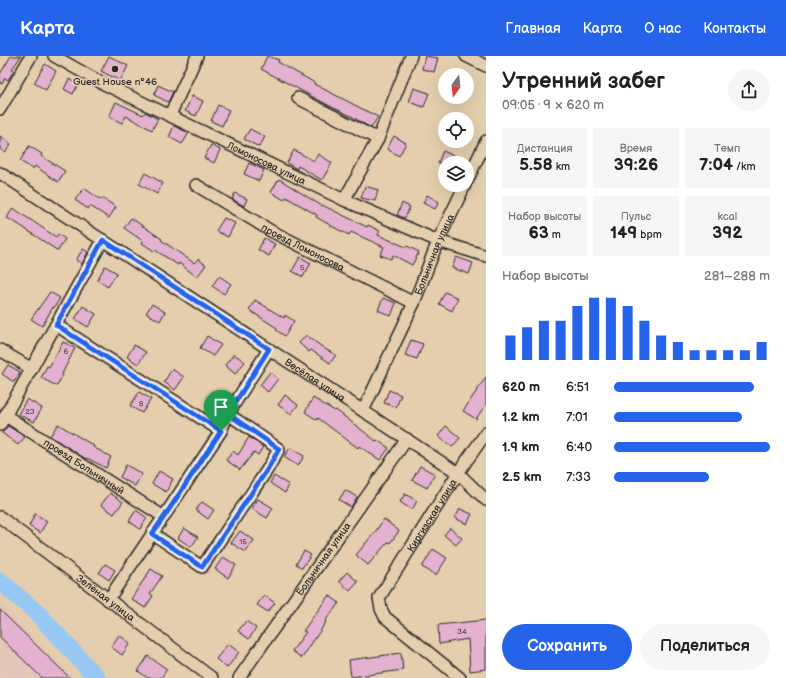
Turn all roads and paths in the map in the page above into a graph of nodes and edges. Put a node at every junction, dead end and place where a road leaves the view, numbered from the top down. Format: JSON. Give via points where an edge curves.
{"nodes":[{"id":1,"x":31,"y":56,"type":"edge"},
{"id":2,"x":54,"y":56,"type":"edge"},
{"id":3,"x":198,"y":56,"type":"edge"},
{"id":4,"x":411,"y":56,"type":"edge"},
{"id":5,"x":466,"y":56,"type":"edge"},
{"id":6,"x":486,"y":66,"type":"edge"},
{"id":7,"x":298,"y":98,"type":"dead end"},
{"id":8,"x":0,"y":109,"type":"edge"},
{"id":9,"x":170,"y":115,"type":"junction"},
{"id":10,"x":378,"y":139,"type":"junction"},
{"id":11,"x":486,"y":141,"type":"edge"},
{"id":12,"x":474,"y":166,"type":"edge"},
{"id":13,"x":0,"y":173,"type":"edge"},
{"id":14,"x":196,"y":185,"type":"dead end"},
{"id":15,"x":462,"y":192,"type":"edge"},
{"id":16,"x":344,"y":200,"type":"junction"},
{"id":17,"x":103,"y":240,"type":"junction"},
{"id":18,"x":438,"y":241,"type":"junction"},
{"id":19,"x":486,"y":256,"type":"edge"},
{"id":20,"x":414,"y":304,"type":"junction"},
{"id":21,"x":56,"y":325,"type":"junction"},
{"id":22,"x":269,"y":349,"type":"junction"},
{"id":23,"x":0,"y":350,"type":"edge"},
{"id":24,"x":32,"y":369,"type":"junction"},
{"id":25,"x":363,"y":411,"type":"junction"},
{"id":26,"x":228,"y":414,"type":"junction"},
{"id":27,"x":3,"y":420,"type":"edge"},
{"id":28,"x":221,"y":431,"type":"junction"},
{"id":29,"x":486,"y":433,"type":"edge"},
{"id":30,"x":407,"y":439,"type":"junction"},
{"id":31,"x":458,"y":473,"type":"junction"},
{"id":32,"x":486,"y":500,"type":"edge"},
{"id":33,"x":0,"y":517,"type":"edge"},
{"id":34,"x":164,"y":517,"type":"junction"},
{"id":35,"x":152,"y":534,"type":"junction"},
{"id":36,"x":108,"y":600,"type":"junction"},
{"id":37,"x":212,"y":678,"type":"edge"},
{"id":38,"x":239,"y":678,"type":"edge"},
{"id":39,"x":460,"y":678,"type":"edge"}],
"edges":[{"from":1,"to":8,"type":"street"},
{"from":2,"to":9,"type":"street","name":"Ломоносова улица","via":[[100,82]]},
{"from":3,"to":9,"type":"street"},
{"from":4,"to":10,"type":"street"},
{"from":5,"to":6,"type":"street"},
{"from":7,"to":10,"type":"street"},
{"from":9,"to":16,"type":"street","name":"Ломоносова улица"},
{"from":10,"to":16,"type":"street"},
{"from":11,"to":12,"type":"street"},
{"from":13,"to":17,"type":"street","name":"Весёлая улица"},
{"from":14,"to":20,"type":"street","name":"проезд Ломоносова","via":[[271,231]]},
{"from":15,"to":18,"type":"street","name":"Больничная улица"},
{"from":16,"to":18,"type":"street","name":"Ломоносова улица"},
{"from":17,"to":21,"type":"street","name":"проезд Больничный"},
{"from":17,"to":22,"type":"street","name":"Весёлая улица"},
{"from":18,"to":19,"type":"street","name":"Ломоносова улица"},
{"from":18,"to":20,"type":"street","name":"Больничная улица"},
{"from":20,"to":25,"type":"street","name":"Больничная улица"},
{"from":21,"to":24,"type":"street","name":"проезд Больничный"},
{"from":21,"to":28,"type":"street"},
{"from":22,"to":25,"type":"street","name":"Весёлая улица"},
{"from":22,"to":26,"type":"street"},
{"from":23,"to":24,"type":"street"},
{"from":24,"to":27,"type":"street","name":"проезд Больничный"},
{"from":25,"to":30,"type":"street","name":"Весёлая улица"},
{"from":26,"to":28,"type":"street"},
{"from":26,"to":35,"type":"street","via":[[279,449],[267,470],[202,567]]},
{"from":27,"to":34,"type":"street","name":"проезд Больничный"},
{"from":28,"to":34,"type":"street"},
{"from":29,"to":31,"type":"street","name":"Киргизская улица"},
{"from":30,"to":31,"type":"street","name":"Весёлая улица"},
{"from":30,"to":38,"type":"street","name":"Больничная улица"},
{"from":31,"to":32,"type":"street","name":"Весёлая улица"},
{"from":31,"to":39,"type":"street","name":"Киргизская улица","via":[[379,598],[385,617]]},
{"from":33,"to":36,"type":"street","name":"Зелёная улица"},
{"from":34,"to":35,"type":"street"},
{"from":35,"to":36,"type":"street"},
{"from":36,"to":37,"type":"street","name":"Зелёная улица"}]}
